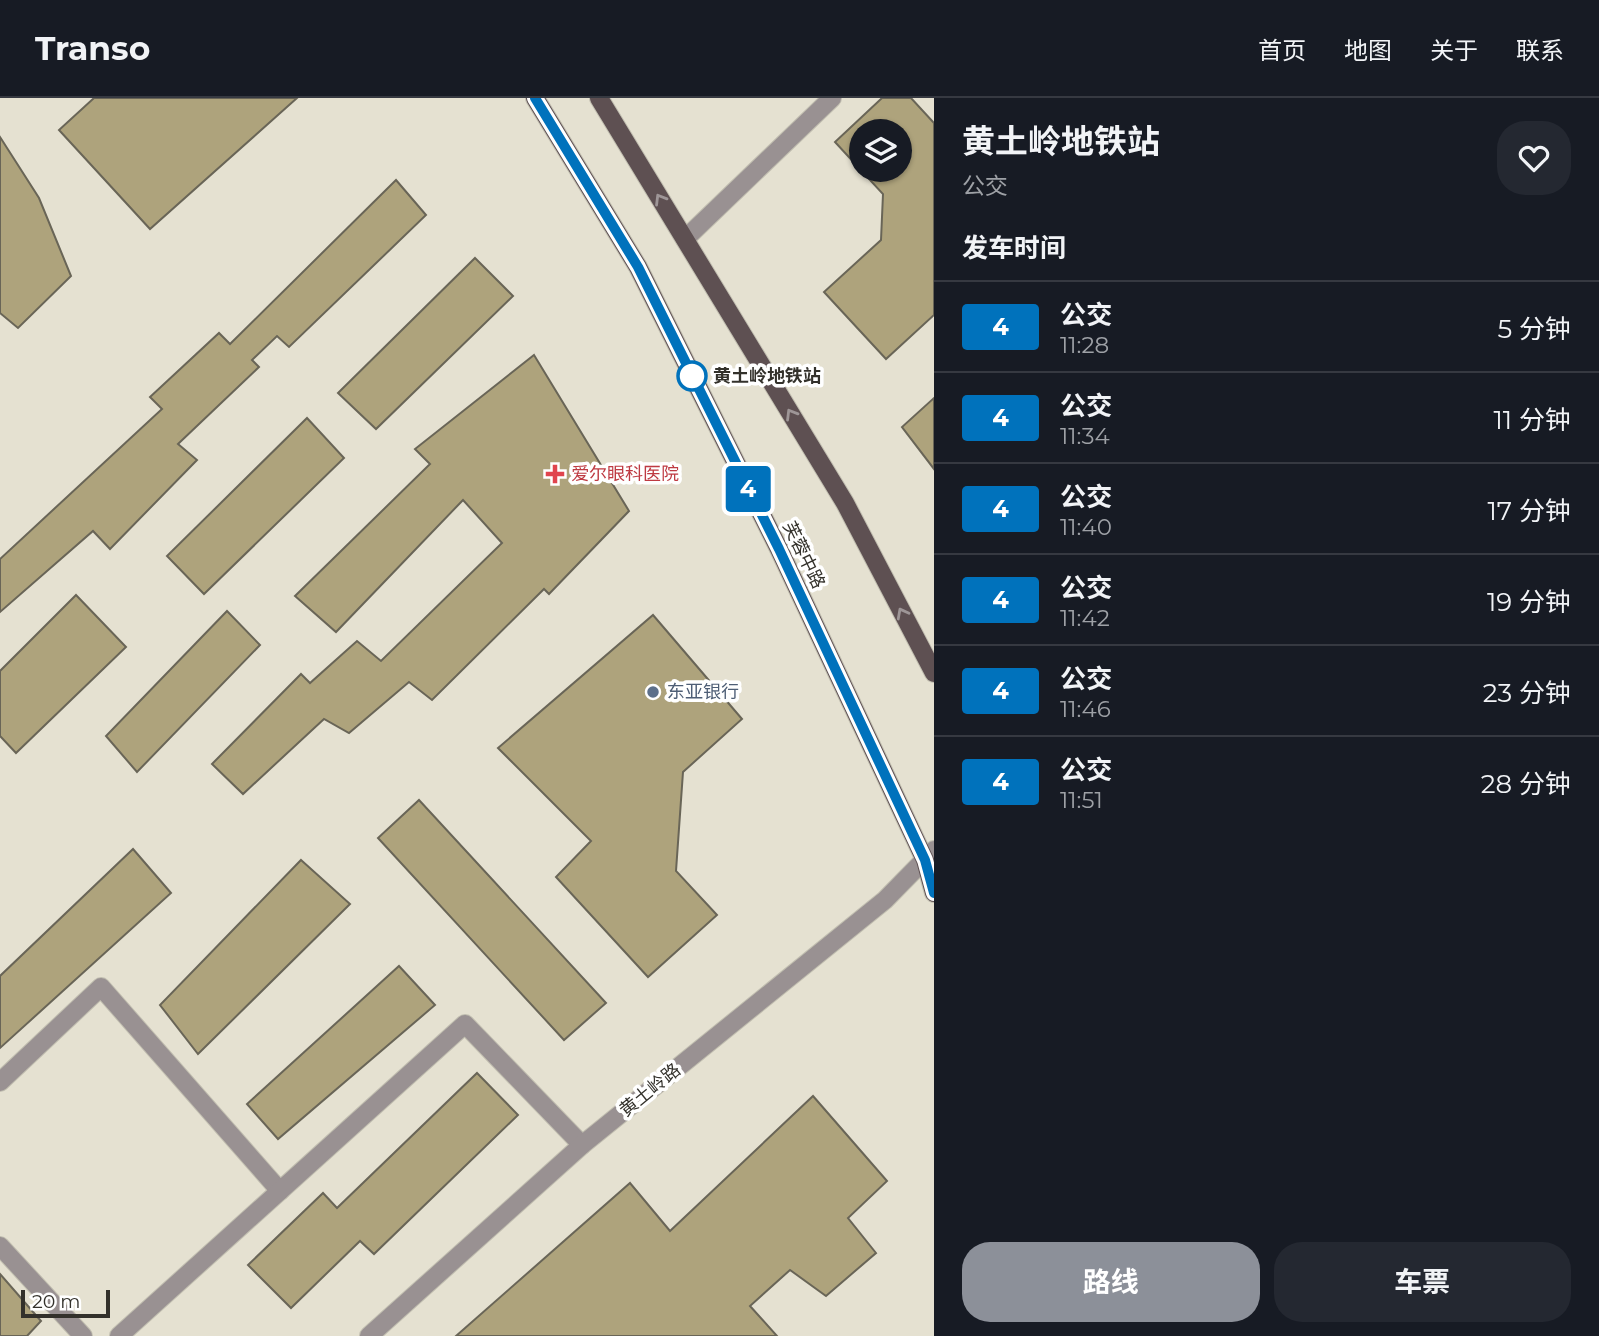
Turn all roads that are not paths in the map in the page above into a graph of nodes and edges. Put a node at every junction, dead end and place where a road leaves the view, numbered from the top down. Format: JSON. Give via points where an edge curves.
{"nodes":[{"id":1,"x":535,"y":98,"type":"edge"},
{"id":2,"x":599,"y":98,"type":"edge"},
{"id":3,"x":832,"y":98,"type":"edge"},
{"id":4,"x":685,"y":239,"type":"junction"},
{"id":5,"x":934,"y":673,"type":"edge"},
{"id":6,"x":929,"y":855,"type":"edge"},
{"id":7,"x":934,"y":892,"type":"edge"},
{"id":8,"x":0,"y":1082,"type":"edge"},
{"id":9,"x":582,"y":1145,"type":"junction"},
{"id":10,"x":279,"y":1191,"type":"junction"},
{"id":11,"x":0,"y":1246,"type":"edge"},
{"id":12,"x":83,"y":1336,"type":"edge"},
{"id":13,"x":119,"y":1336,"type":"edge"},
{"id":14,"x":369,"y":1336,"type":"edge"}],
"edges":[{"from":1,"to":6,"type":"main road","name":"芙蓉中路","via":[[638,267]]},
{"from":4,"to":2,"type":"main road","one_way":true},
{"from":3,"to":4,"type":"street"},
{"from":5,"to":4,"type":"main road","one_way":true,"via":[[845,503]]},
{"from":6,"to":7,"type":"main road","name":"芙蓉中路"},
{"from":6,"to":9,"type":"street","name":"黄土岭路","via":[[885,900]]},
{"from":8,"to":10,"type":"street","via":[[101,987]]},
{"from":9,"to":10,"type":"street","via":[[466,1024]]},
{"from":9,"to":14,"type":"street","name":"黄土岭路"},
{"from":10,"to":13,"type":"street"},
{"from":11,"to":12,"type":"street"}]}
